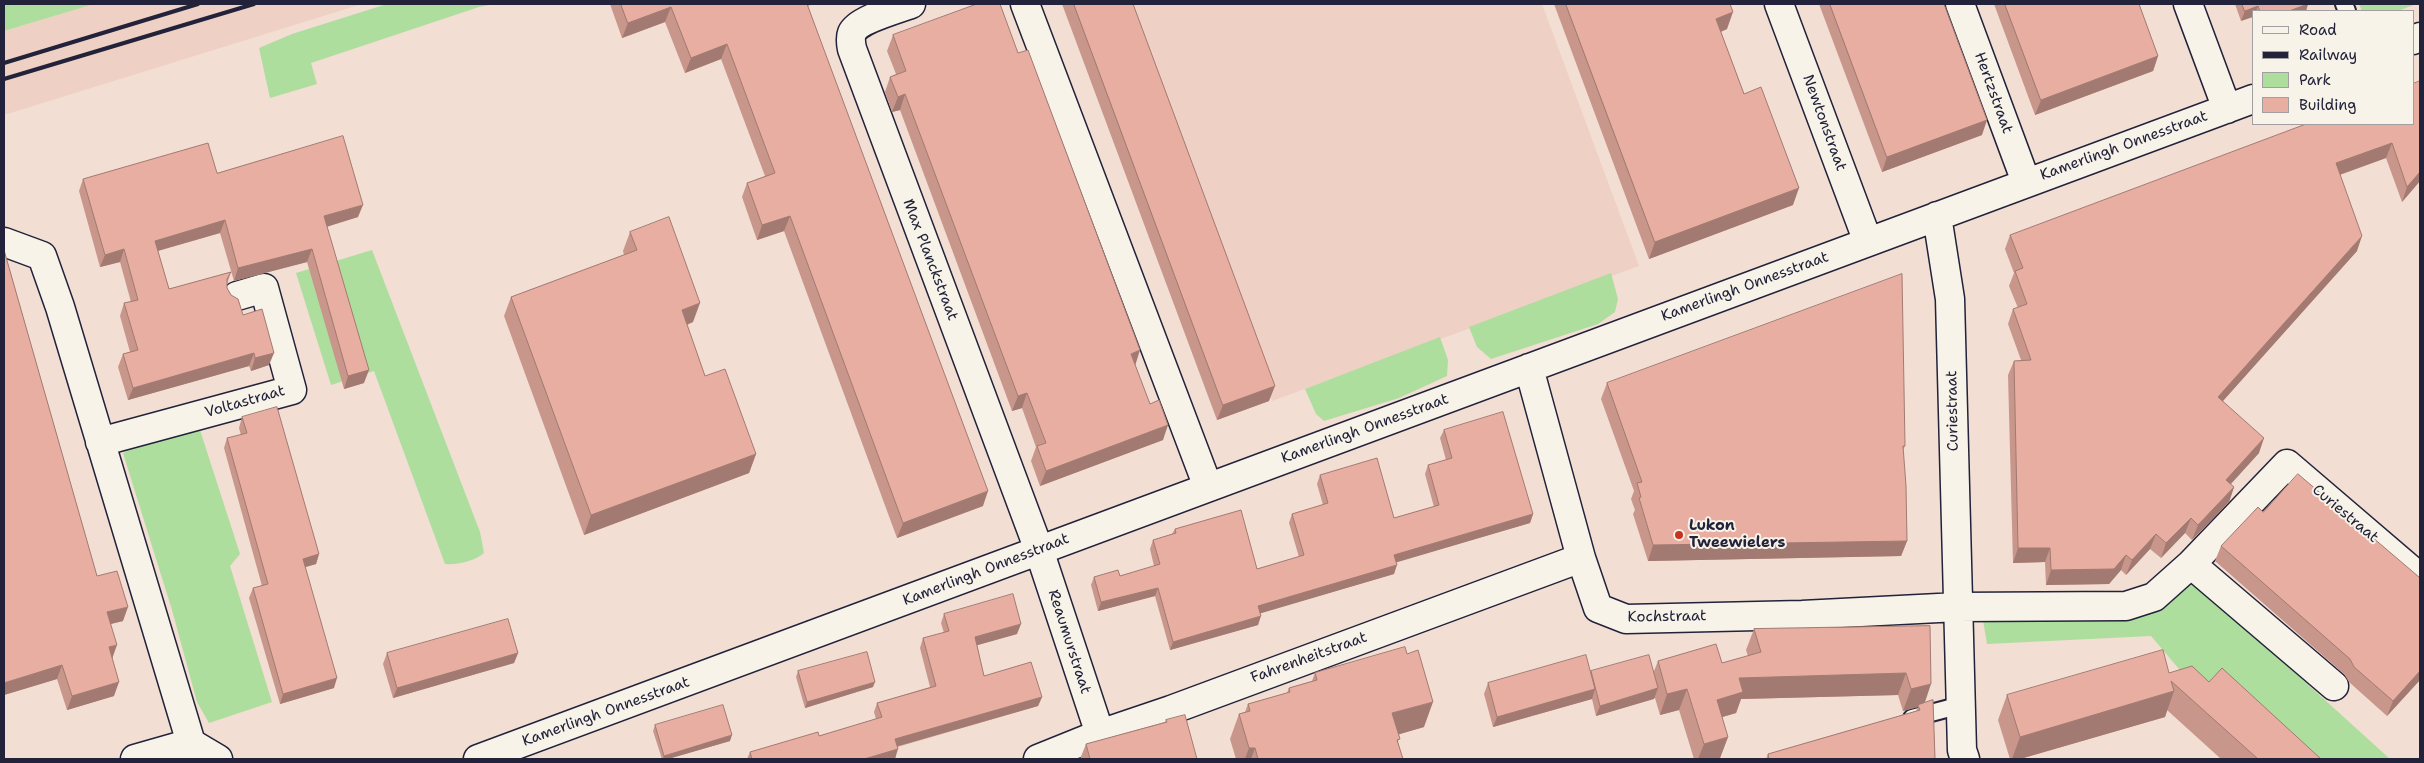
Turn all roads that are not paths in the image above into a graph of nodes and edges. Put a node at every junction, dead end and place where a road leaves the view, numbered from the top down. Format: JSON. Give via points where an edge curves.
{"nodes":[{"id":1,"x":912,"y":4,"type":"edge"},
{"id":2,"x":1026,"y":4,"type":"edge"},
{"id":3,"x":1779,"y":4,"type":"edge"},
{"id":4,"x":1960,"y":4,"type":"edge"},
{"id":5,"x":2188,"y":4,"type":"edge"},
{"id":6,"x":2252,"y":99,"type":"edge"},
{"id":7,"x":2227,"y":109,"type":"junction"},
{"id":8,"x":2026,"y":182,"type":"junction"},
{"id":9,"x":1937,"y":216,"type":"junction"},
{"id":10,"x":4,"y":242,"type":"edge"},
{"id":11,"x":1868,"y":242,"type":"junction"},
{"id":12,"x":237,"y":296,"type":"edge"},
{"id":13,"x":1529,"y":368,"type":"junction"},
{"id":14,"x":100,"y":442,"type":"junction"},
{"id":15,"x":1208,"y":487,"type":"junction"},
{"id":16,"x":1039,"y":550,"type":"junction"},
{"id":17,"x":1581,"y":558,"type":"junction"},
{"id":18,"x":2191,"y":564,"type":"junction"},
{"id":19,"x":2418,"y":576,"type":"edge"},
{"id":20,"x":1958,"y":607,"type":"junction"},
{"id":21,"x":2334,"y":686,"type":"dead end"},
{"id":22,"x":1961,"y":705,"type":"junction"},
{"id":23,"x":1897,"y":722,"type":"edge"},
{"id":24,"x":1100,"y":734,"type":"junction"},
{"id":25,"x":191,"y":743,"type":"junction"},
{"id":26,"x":135,"y":759,"type":"edge"},
{"id":27,"x":218,"y":759,"type":"edge"},
{"id":28,"x":478,"y":759,"type":"edge"},
{"id":29,"x":1038,"y":759,"type":"edge"},
{"id":30,"x":1965,"y":759,"type":"edge"}],
"edges":[{"from":1,"to":16,"type":"street","name":"Max Planckstraat","via":[[863,22],[852,34],[852,49]]},
{"from":2,"to":15,"type":"street"},
{"from":3,"to":11,"type":"street","name":"Newtonstraat"},
{"from":4,"to":8,"type":"street","name":"Hertzstraat"},
{"from":5,"to":7,"type":"street"},
{"from":6,"to":7,"type":"street","name":"Kamerlingh Onnesstraat"},
{"from":7,"to":8,"type":"street","name":"Kamerlingh Onnesstraat"},
{"from":8,"to":9,"type":"street","name":"Kamerlingh Onnesstraat"},
{"from":9,"to":11,"type":"street","name":"Kamerlingh Onnesstraat"},
{"from":9,"to":20,"type":"street","name":"Curiestraat","via":[[1950,298]]},
{"from":10,"to":14,"type":"street","via":[[42,256]]},
{"from":11,"to":13,"type":"street","name":"Kamerlingh Onnesstraat"},
{"from":12,"to":14,"type":"street","name":"Voltastraat","via":[[264,288],[292,390]]},
{"from":13,"to":15,"type":"street","name":"Kamerlingh Onnesstraat"},
{"from":13,"to":17,"type":"street","name":"Kochstraat"},
{"from":14,"to":25,"type":"street"},
{"from":15,"to":16,"type":"street","name":"Kamerlingh Onnesstraat"},
{"from":16,"to":24,"type":"street","name":"Reaumurstraat"},
{"from":16,"to":28,"type":"street","name":"Kamerlingh Onnesstraat"},
{"from":17,"to":20,"type":"street","name":"Kochstraat","via":[[1598,608],[1626,619]]},
{"from":17,"to":24,"type":"street","name":"Fahrenheitstraat"},
{"from":18,"to":19,"type":"street","name":"Curiestraat","via":[[2286,464]]},
{"from":18,"to":20,"type":"street","name":"Curiestraat","via":[[2154,597],[2126,606]]},
{"from":18,"to":21,"type":"street"},
{"from":20,"to":22,"type":"street","name":"Curiestraat"},
{"from":22,"to":23,"type":"lane"},
{"from":22,"to":30,"type":"street","name":"Curiestraat"},
{"from":24,"to":29,"type":"street","name":"Fahrenheitstraat"},
{"from":25,"to":26,"type":"street"},
{"from":25,"to":27,"type":"street"}]}
